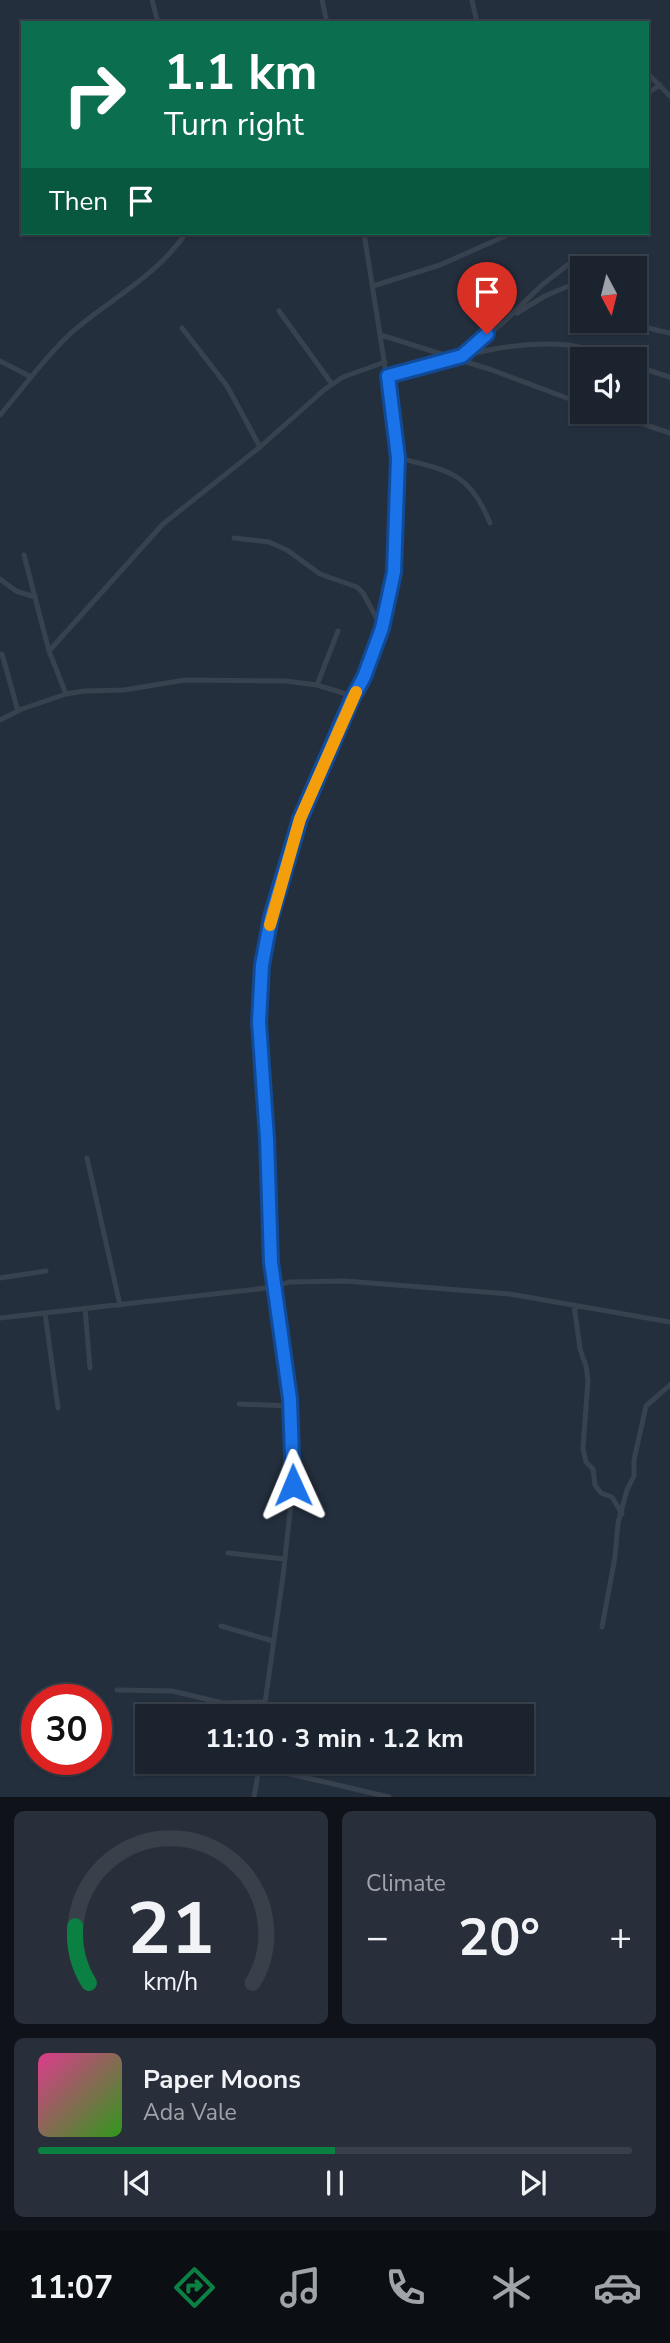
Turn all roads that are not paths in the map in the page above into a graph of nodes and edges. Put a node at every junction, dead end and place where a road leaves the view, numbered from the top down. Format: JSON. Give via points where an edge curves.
{"nodes":[{"id":1,"x":152,"y":0,"type":"edge"},
{"id":2,"x":323,"y":0,"type":"edge"},
{"id":3,"x":472,"y":0,"type":"edge"},
{"id":4,"x":157,"y":21,"type":"edge"},
{"id":5,"x":327,"y":21,"type":"edge"},
{"id":6,"x":477,"y":21,"type":"edge"},
{"id":7,"x":649,"y":75,"type":"edge"},
{"id":8,"x":660,"y":85,"type":"junction"},
{"id":9,"x":649,"y":92,"type":"edge"},
{"id":10,"x":670,"y":96,"type":"edge"},
{"id":11,"x":184,"y":235,"type":"edge"},
{"id":12,"x":364,"y":235,"type":"edge"},
{"id":13,"x":508,"y":235,"type":"edge"},
{"id":14,"x":570,"y":264,"type":"edge"},
{"id":15,"x":570,"y":285,"type":"edge"},
{"id":16,"x":373,"y":286,"type":"junction"},
{"id":17,"x":279,"y":311,"type":"dead end"},
{"id":18,"x":504,"y":323,"type":"junction"},
{"id":19,"x":648,"y":327,"type":"edge"},
{"id":20,"x":182,"y":328,"type":"dead end"},
{"id":21,"x":670,"y":333,"type":"edge"},
{"id":22,"x":380,"y":335,"type":"junction"},
{"id":23,"x":576,"y":347,"type":"edge"},
{"id":24,"x":459,"y":357,"type":"junction"},
{"id":25,"x":0,"y":361,"type":"edge"},
{"id":26,"x":385,"y":362,"type":"junction"},
{"id":27,"x":647,"y":370,"type":"edge"},
{"id":28,"x":388,"y":376,"type":"junction"},
{"id":29,"x":31,"y":377,"type":"junction"},
{"id":30,"x":670,"y":377,"type":"edge"},
{"id":31,"x":332,"y":384,"type":"junction"},
{"id":32,"x":570,"y":399,"type":"edge"},
{"id":33,"x":0,"y":415,"type":"edge"},
{"id":34,"x":643,"y":424,"type":"edge"},
{"id":35,"x":670,"y":433,"type":"edge"},
{"id":36,"x":260,"y":447,"type":"junction"},
{"id":37,"x":398,"y":458,"type":"junction"},
{"id":38,"x":489,"y":523,"type":"dead end"},
{"id":39,"x":233,"y":538,"type":"dead end"},
{"id":40,"x":24,"y":555,"type":"dead end"},
{"id":41,"x":0,"y":579,"type":"edge"},
{"id":42,"x":35,"y":597,"type":"junction"},
{"id":43,"x":382,"y":628,"type":"junction"},
{"id":44,"x":338,"y":631,"type":"dead end"},
{"id":45,"x":49,"y":651,"type":"junction"},
{"id":46,"x":2,"y":654,"type":"dead end"},
{"id":47,"x":317,"y":685,"type":"junction"},
{"id":48,"x":66,"y":694,"type":"junction"},
{"id":49,"x":352,"y":699,"type":"junction"},
{"id":50,"x":18,"y":711,"type":"junction"},
{"id":51,"x":0,"y":720,"type":"edge"},
{"id":52,"x":88,"y":1158,"type":"dead end"},
{"id":53,"x":46,"y":1271,"type":"dead end"},
{"id":54,"x":0,"y":1278,"type":"edge"},
{"id":55,"x":275,"y":1287,"type":"junction"},
{"id":56,"x":120,"y":1305,"type":"junction"},
{"id":57,"x":574,"y":1305,"type":"junction"},
{"id":58,"x":85,"y":1308,"type":"junction"},
{"id":59,"x":45,"y":1313,"type":"junction"},
{"id":60,"x":0,"y":1318,"type":"edge"},
{"id":61,"x":670,"y":1321,"type":"edge"},
{"id":62,"x":90,"y":1368,"type":"dead end"},
{"id":63,"x":670,"y":1385,"type":"edge"},
{"id":64,"x":239,"y":1405,"type":"dead end"},
{"id":65,"x":290,"y":1406,"type":"junction"},
{"id":66,"x":58,"y":1408,"type":"dead end"},
{"id":67,"x":622,"y":1514,"type":"junction"},
{"id":68,"x":228,"y":1553,"type":"dead end"},
{"id":69,"x":285,"y":1559,"type":"junction"},
{"id":70,"x":221,"y":1626,"type":"dead end"},
{"id":71,"x":602,"y":1627,"type":"dead end"},
{"id":72,"x":273,"y":1642,"type":"junction"},
{"id":73,"x":117,"y":1690,"type":"dead end"},
{"id":74,"x":264,"y":1702,"type":"joint"},
{"id":75,"x":258,"y":1774,"type":"edge"},
{"id":76,"x":296,"y":1774,"type":"edge"},
{"id":77,"x":254,"y":1797,"type":"edge"},
{"id":78,"x":389,"y":1797,"type":"edge"}],
"edges":[{"from":1,"to":4,"type":"street"},
{"from":2,"to":5,"type":"street"},
{"from":3,"to":6,"type":"street"},
{"from":7,"to":8,"type":"street"},
{"from":8,"to":9,"type":"street"},
{"from":8,"to":10,"type":"street"},
{"from":11,"to":29,"type":"street","via":[[148,276],[70,334]]},
{"from":12,"to":16,"type":"street"},
{"from":13,"to":16,"type":"street","via":[[440,265]]},
{"from":14,"to":18,"type":"street"},
{"from":15,"to":18,"type":"street","via":[[531,303]]},
{"from":16,"to":22,"type":"street"},
{"from":17,"to":31,"type":"street"},
{"from":18,"to":24,"type":"street"},
{"from":19,"to":21,"type":"street"},
{"from":20,"to":36,"type":"street","via":[[228,386]]},
{"from":22,"to":24,"type":"street"},
{"from":22,"to":26,"type":"street"},
{"from":23,"to":24,"type":"street","via":[[511,345]]},
{"from":24,"to":28,"type":"street"},
{"from":24,"to":32,"type":"street"},
{"from":25,"to":29,"type":"street"},
{"from":26,"to":28,"type":"street"},
{"from":26,"to":31,"type":"street"},
{"from":27,"to":30,"type":"street"},
{"from":28,"to":37,"type":"street"},
{"from":29,"to":33,"type":"street"},
{"from":31,"to":36,"type":"street"},
{"from":34,"to":35,"type":"street"},
{"from":36,"to":45,"type":"street","via":[[163,524]]},
{"from":37,"to":38,"type":"street","via":[[451,474],[470,486]]},
{"from":37,"to":43,"type":"street","via":[[394,572]]},
{"from":39,"to":43,"type":"street","via":[[269,542],[320,574],[357,587]]},
{"from":40,"to":42,"type":"street"},
{"from":41,"to":42,"type":"street"},
{"from":42,"to":45,"type":"street"},
{"from":43,"to":49,"type":"street"},
{"from":44,"to":47,"type":"street"},
{"from":45,"to":48,"type":"street"},
{"from":46,"to":50,"type":"street"},
{"from":47,"to":48,"type":"street","via":[[185,680]]},
{"from":47,"to":49,"type":"street"},
{"from":48,"to":50,"type":"street"},
{"from":49,"to":55,"type":"street","via":[[300,819],[262,965],[259,1022]]},
{"from":50,"to":51,"type":"street"},
{"from":52,"to":56,"type":"street"},
{"from":53,"to":54,"type":"street"},
{"from":55,"to":56,"type":"street"},
{"from":55,"to":57,"type":"street","via":[[289,1282],[345,1281],[510,1294]]},
{"from":55,"to":65,"type":"street"},
{"from":56,"to":58,"type":"street"},
{"from":57,"to":61,"type":"street"},
{"from":57,"to":67,"type":"street","via":[[588,1380],[586,1462],[593,1469],[595,1485],[612,1497]]},
{"from":58,"to":59,"type":"street"},
{"from":58,"to":62,"type":"street"},
{"from":59,"to":60,"type":"street"},
{"from":59,"to":66,"type":"street"},
{"from":63,"to":67,"type":"street","via":[[646,1406]]},
{"from":64,"to":65,"type":"street"},
{"from":65,"to":69,"type":"street","via":[[293,1485]]},
{"from":67,"to":71,"type":"street"},
{"from":68,"to":69,"type":"street"},
{"from":69,"to":72,"type":"street"},
{"from":70,"to":72,"type":"street"},
{"from":72,"to":74,"type":"street"},
{"from":73,"to":74,"type":"street","via":[[172,1692],[223,1703]]},
{"from":75,"to":77,"type":"street"},
{"from":76,"to":78,"type":"street"}]}
